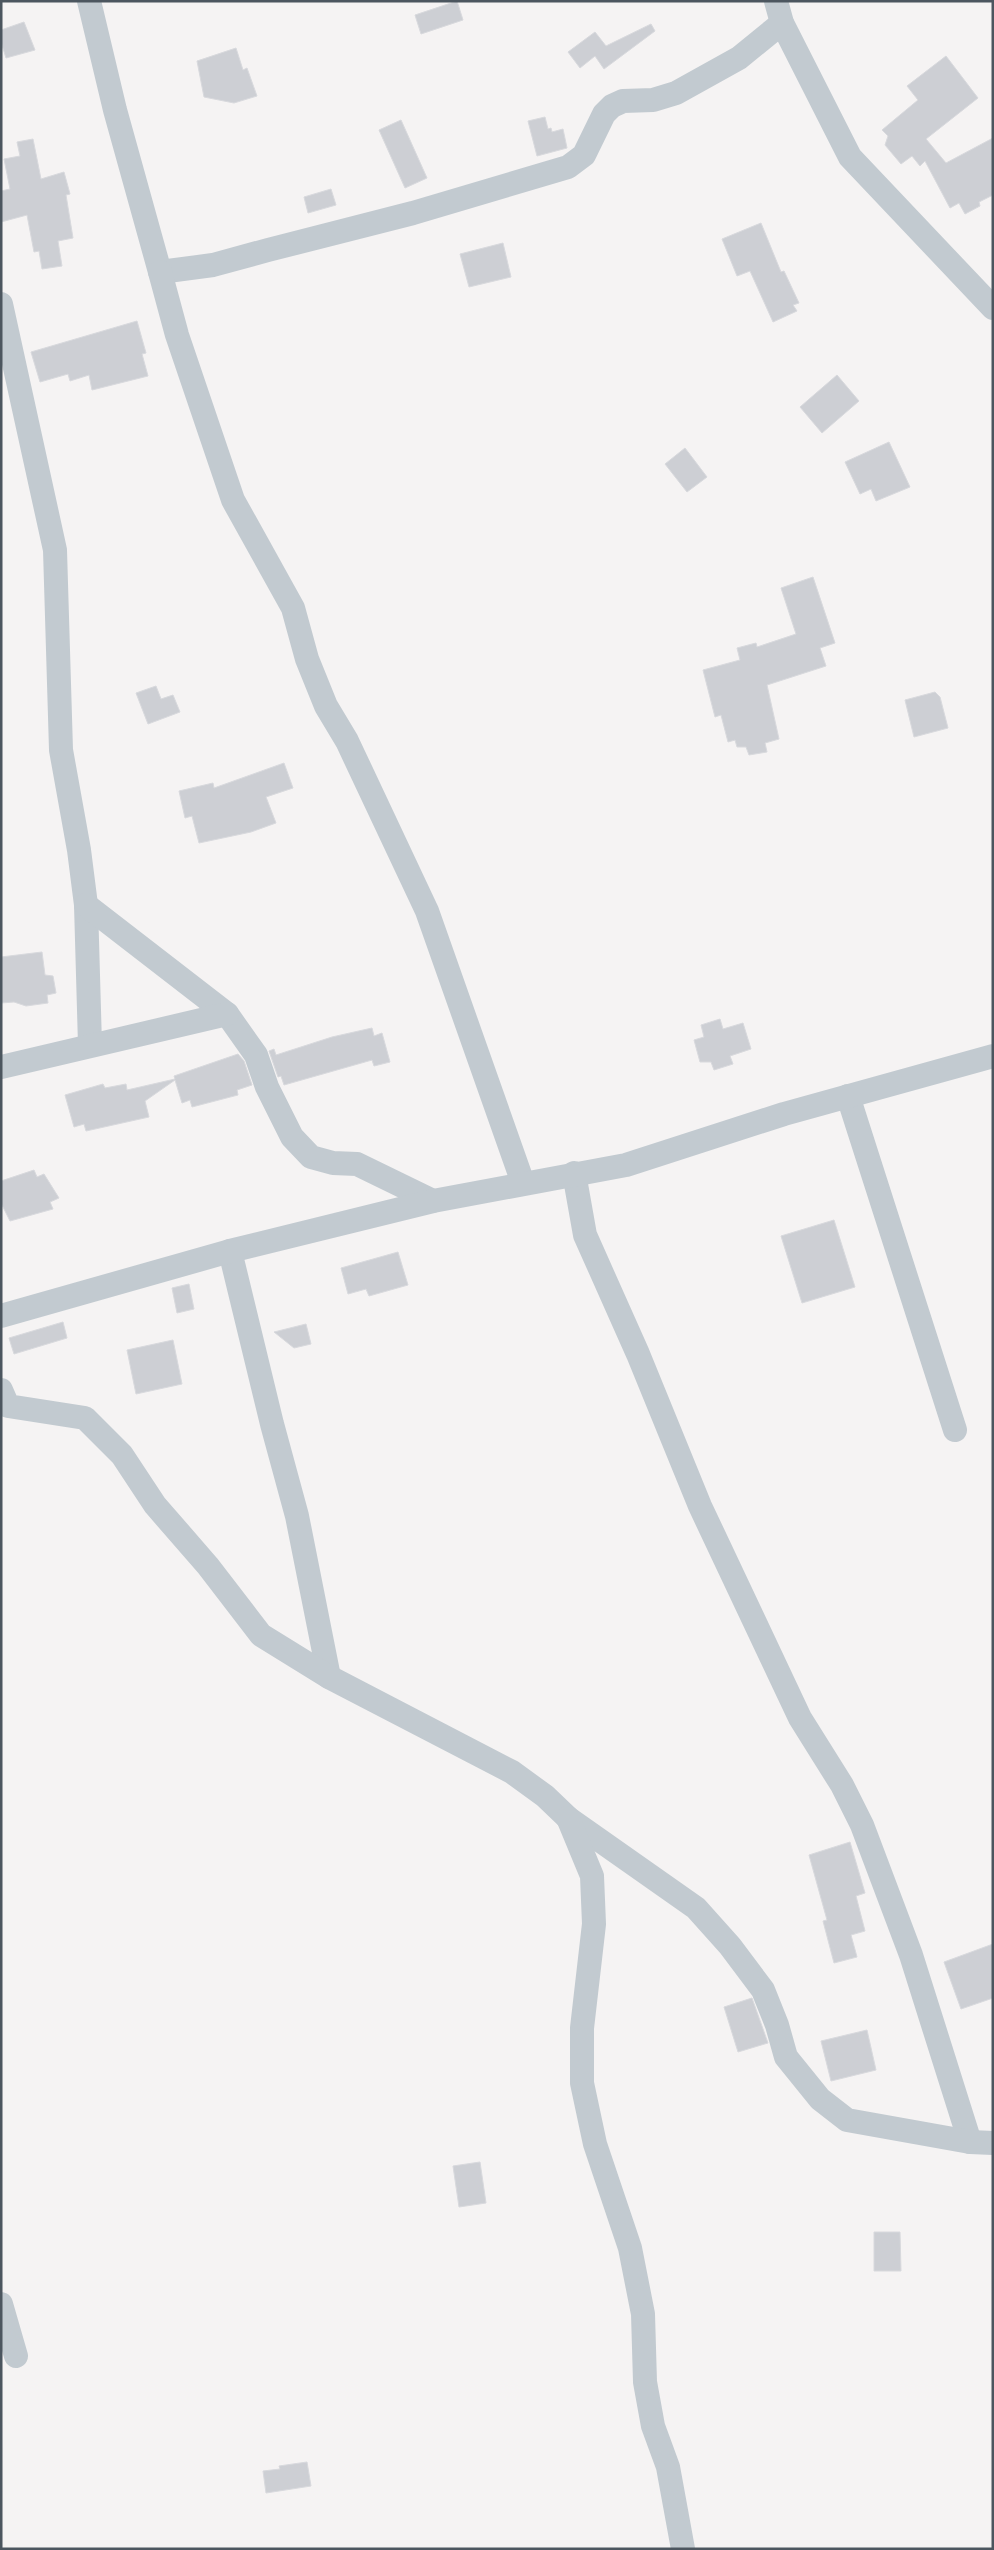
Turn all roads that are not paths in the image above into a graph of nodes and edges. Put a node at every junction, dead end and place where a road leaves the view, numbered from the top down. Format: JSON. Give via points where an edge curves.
{"nodes":[{"id":1,"x":89,"y":1,"type":"edge"},
{"id":2,"x":779,"y":12,"type":"edge"},
{"id":3,"x":160,"y":272,"type":"junction"},
{"id":4,"x":1,"y":304,"type":"edge"},
{"id":5,"x":993,"y":308,"type":"edge"},
{"id":6,"x":86,"y":906,"type":"junction"},
{"id":7,"x":227,"y":1014,"type":"junction"},
{"id":8,"x":90,"y":1045,"type":"junction"},
{"id":9,"x":993,"y":1056,"type":"edge"},
{"id":10,"x":1,"y":1066,"type":"edge"},
{"id":11,"x":848,"y":1096,"type":"junction"},
{"id":12,"x":574,"y":1173,"type":"junction"},
{"id":13,"x":523,"y":1183,"type":"junction"},
{"id":14,"x":433,"y":1201,"type":"junction"},
{"id":15,"x":230,"y":1251,"type":"junction"},
{"id":16,"x":1,"y":1316,"type":"edge"},
{"id":17,"x":1,"y":1390,"type":"edge"},
{"id":18,"x":955,"y":1430,"type":"dead end"},
{"id":19,"x":329,"y":1677,"type":"junction"},
{"id":20,"x":568,"y":1818,"type":"junction"},
{"id":21,"x":981,"y":2143,"type":"edge"},
{"id":22,"x":1,"y":2304,"type":"edge"},
{"id":23,"x":16,"y":2356,"type":"dead end"},
{"id":24,"x":683,"y":2549,"type":"edge"}],
"edges":[{"from":1,"to":3,"type":"street"},
{"from":2,"to":3,"type":"street","via":[[739,58],[676,93],[653,100],[623,101],[612,106],[604,114],[584,155],[568,167],[413,213],[231,260]]},
{"from":2,"to":5,"type":"street","via":[[850,157]]},
{"from":3,"to":13,"type":"street","via":[[177,335],[233,500],[293,608],[326,706],[355,758],[427,911]]},
{"from":4,"to":6,"type":"street","via":[[55,550],[61,750]]},
{"from":6,"to":7,"type":"street"},
{"from":6,"to":8,"type":"street"},
{"from":7,"to":8,"type":"street"},
{"from":7,"to":14,"type":"street","via":[[256,1055],[267,1087],[292,1137],[312,1157],[357,1164]]},
{"from":8,"to":10,"type":"street"},
{"from":9,"to":11,"type":"street"},
{"from":11,"to":12,"type":"street","via":[[626,1164]]},
{"from":11,"to":18,"type":"street"},
{"from":12,"to":13,"type":"street"},
{"from":12,"to":21,"type":"street","via":[[585,1235],[700,1506],[800,1718],[862,1824]]},
{"from":13,"to":14,"type":"street"},
{"from":14,"to":15,"type":"street"},
{"from":15,"to":16,"type":"street"},
{"from":15,"to":19,"type":"street","via":[[297,1516]]},
{"from":17,"to":19,"type":"street","via":[[8,1406],[85,1418],[122,1455],[155,1506],[208,1566],[261,1635]]},
{"from":19,"to":20,"type":"street","via":[[512,1772]]},
{"from":20,"to":21,"type":"street","via":[[696,1908],[763,1990],[786,2057],[820,2099],[847,2120]]},
{"from":20,"to":24,"type":"street","via":[[592,1876],[594,1924],[582,2028],[582,2083],[595,2144],[630,2248],[643,2314],[648,2400],[653,2426],[668,2467]]},
{"from":22,"to":23,"type":"street"}]}
